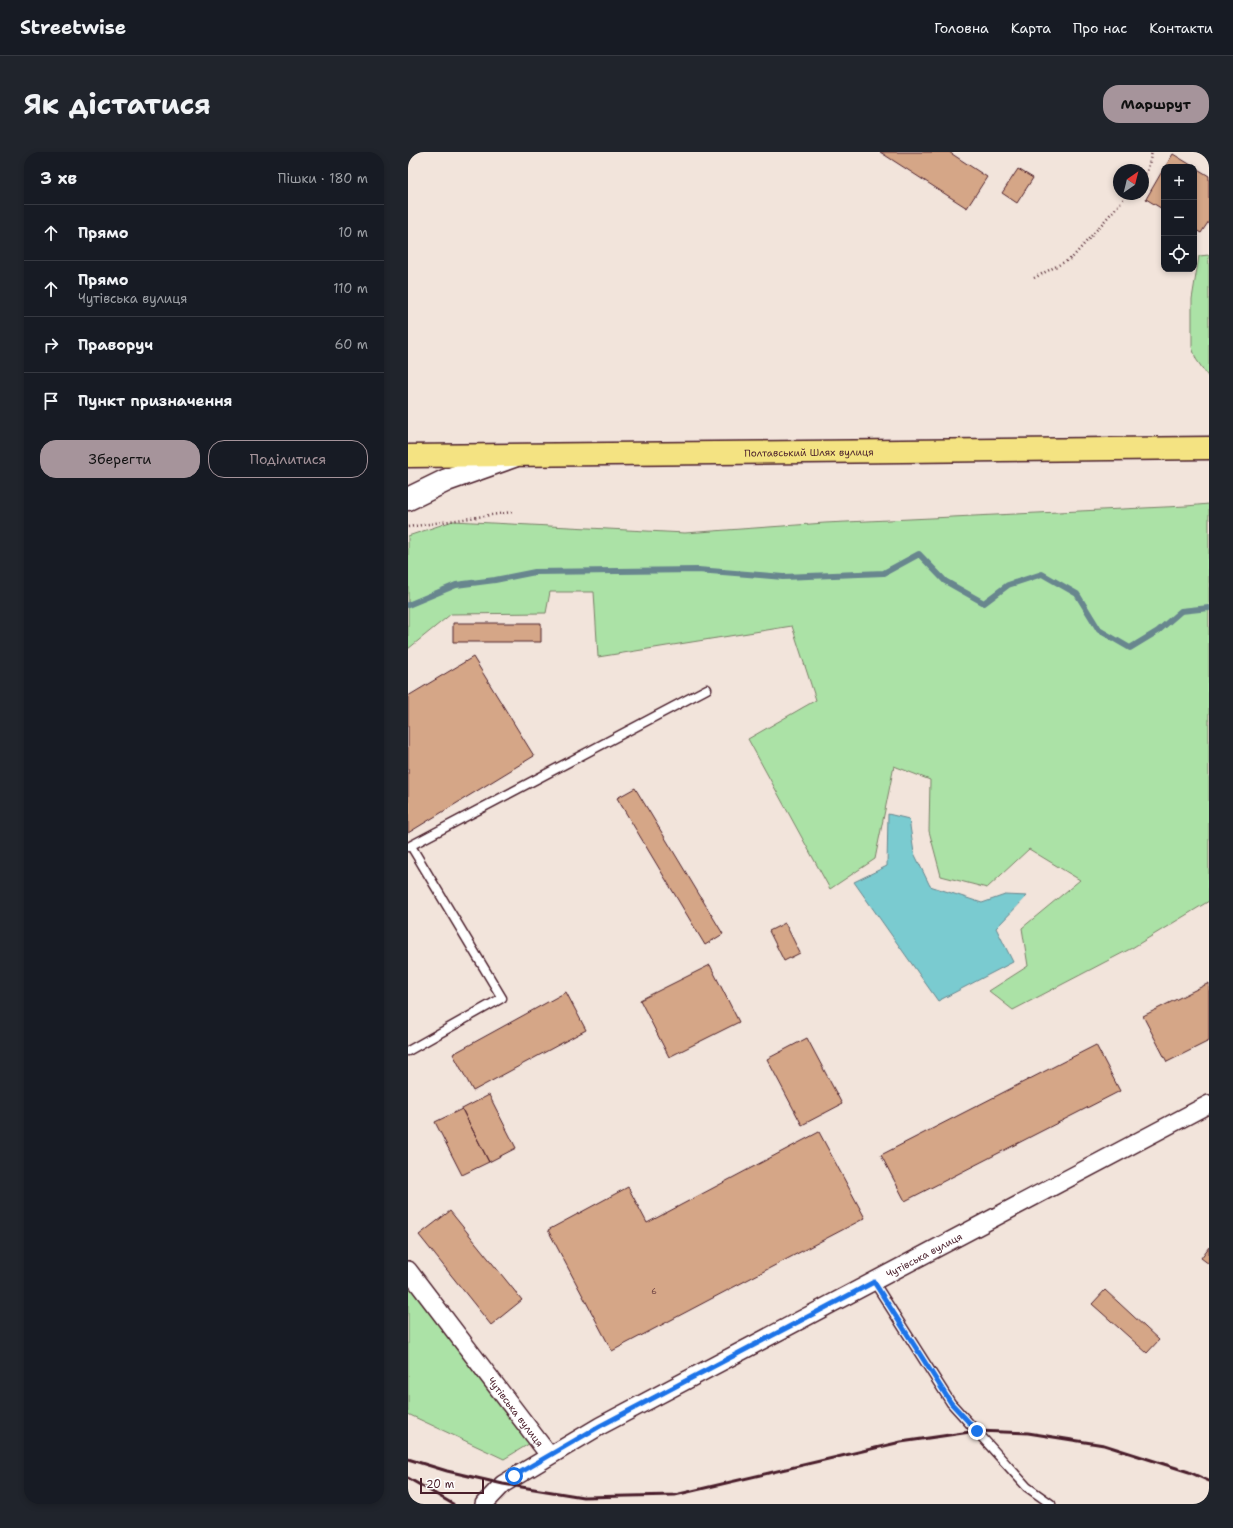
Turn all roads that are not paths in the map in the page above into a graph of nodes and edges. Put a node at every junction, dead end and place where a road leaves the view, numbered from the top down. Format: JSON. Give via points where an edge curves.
{"nodes":[{"id":1,"x":1209,"y":433,"type":"edge"},
{"id":2,"x":1178,"y":448,"type":"junction"},
{"id":3,"x":1209,"y":448,"type":"edge"},
{"id":4,"x":518,"y":454,"type":"junction"},
{"id":5,"x":408,"y":456,"type":"edge"},
{"id":6,"x":408,"y":499,"type":"edge"},
{"id":7,"x":707,"y":689,"type":"dead end"},
{"id":8,"x":409,"y":847,"type":"edge"},
{"id":9,"x":408,"y":1051,"type":"edge"},
{"id":10,"x":1209,"y":1104,"type":"edge"},
{"id":11,"x":408,"y":1270,"type":"edge"},
{"id":12,"x":874,"y":1282,"type":"junction"},
{"id":13,"x":549,"y":1455,"type":"junction"},
{"id":14,"x":484,"y":1504,"type":"edge"},
{"id":15,"x":1051,"y":1504,"type":"edge"}],
"edges":[{"from":1,"to":2,"type":"main road"},
{"from":2,"to":3,"type":"main road","name":"Полтавський Шлях вулиця"},
{"from":2,"to":4,"type":"main road","name":"Полтавський Шлях вулиця"},
{"from":4,"to":5,"type":"main road","name":"Полтавський Шлях вулиця"},
{"from":4,"to":6,"type":"main road","via":[[447,480]]},
{"from":7,"to":8,"type":"lane"},
{"from":8,"to":9,"type":"lane","via":[[502,998]]},
{"from":10,"to":12,"type":"street","name":"Чутівська вулиця"},
{"from":11,"to":13,"type":"street","name":"Чутівська вулиця"},
{"from":12,"to":13,"type":"street","name":"Чутівська вулиця"},
{"from":12,"to":15,"type":"lane","via":[[951,1403],[1027,1487]]},
{"from":13,"to":14,"type":"street","via":[[503,1484]]}]}
